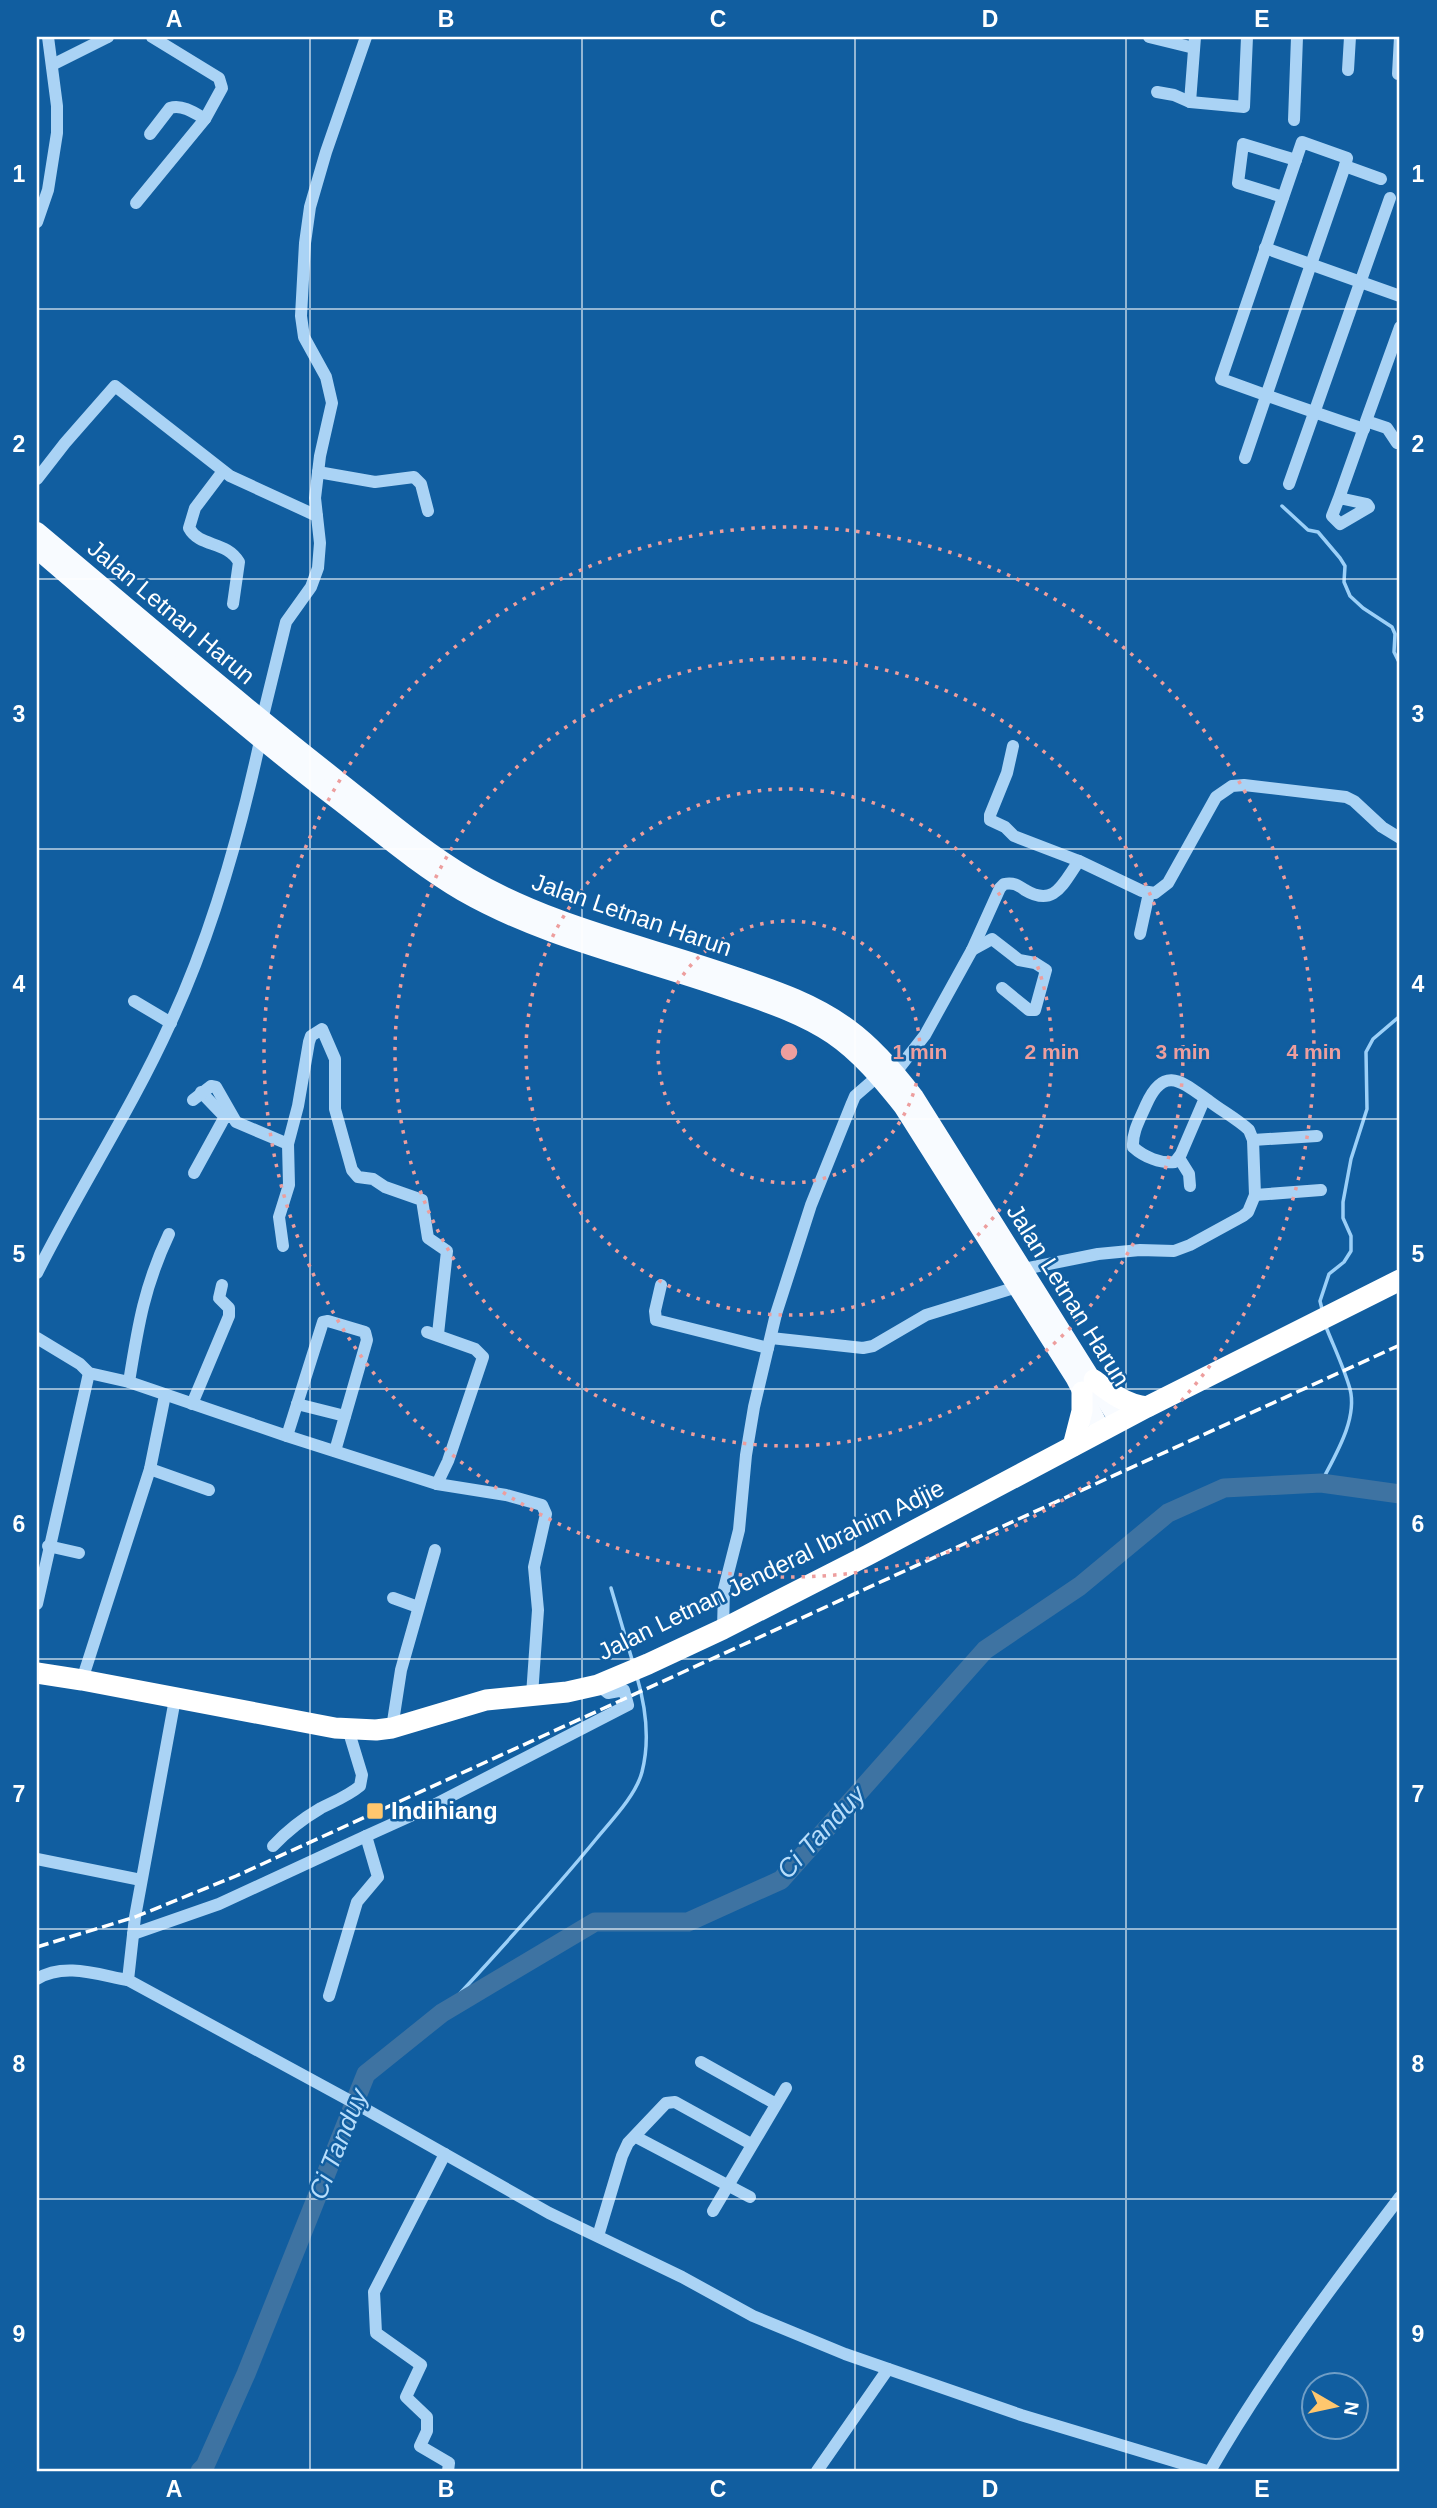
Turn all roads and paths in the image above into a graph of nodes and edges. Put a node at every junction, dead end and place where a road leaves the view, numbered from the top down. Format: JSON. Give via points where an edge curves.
{"nodes":[{"id":1,"x":48,"y":37,"type":"edge"},
{"id":2,"x":108,"y":37,"type":"edge"},
{"id":3,"x":152,"y":37,"type":"edge"},
{"id":4,"x":366,"y":37,"type":"edge"},
{"id":5,"x":1149,"y":37,"type":"edge"},
{"id":6,"x":1247,"y":37,"type":"edge"},
{"id":7,"x":1297,"y":37,"type":"edge"},
{"id":8,"x":1350,"y":37,"type":"edge"},
{"id":9,"x":1400,"y":37,"type":"edge"},
{"id":10,"x":1195,"y":42,"type":"edge"},
{"id":11,"x":52,"y":65,"type":"junction"},
{"id":12,"x":1348,"y":70,"type":"dead end"},
{"id":13,"x":1398,"y":74,"type":"dead end"},
{"id":14,"x":1157,"y":92,"type":"dead end"},
{"id":15,"x":1190,"y":102,"type":"junction"},
{"id":16,"x":205,"y":119,"type":"junction"},
{"id":17,"x":1294,"y":120,"type":"dead end"},
{"id":18,"x":150,"y":134,"type":"dead end"},
{"id":19,"x":1296,"y":160,"type":"junction"},
{"id":20,"x":1345,"y":166,"type":"junction"},
{"id":21,"x":1381,"y":178,"type":"dead end"},
{"id":22,"x":1283,"y":197,"type":"junction"},
{"id":23,"x":1390,"y":198,"type":"dead end"},
{"id":24,"x":136,"y":203,"type":"dead end"},
{"id":25,"x":37,"y":222,"type":"edge"},
{"id":26,"x":1265,"y":248,"type":"junction"},
{"id":27,"x":1311,"y":264,"type":"junction"},
{"id":28,"x":1360,"y":281,"type":"junction"},
{"id":29,"x":1400,"y":296,"type":"edge"},
{"id":30,"x":1400,"y":327,"type":"edge"},
{"id":31,"x":1266,"y":395,"type":"junction"},
{"id":32,"x":1315,"y":413,"type":"junction"},
{"id":33,"x":1365,"y":425,"type":"junction"},
{"id":34,"x":1397,"y":443,"type":"dead end"},
{"id":35,"x":1245,"y":458,"type":"dead end"},
{"id":36,"x":223,"y":471,"type":"junction"},
{"id":37,"x":318,"y":472,"type":"junction"},
{"id":38,"x":37,"y":479,"type":"edge"},
{"id":39,"x":1289,"y":484,"type":"dead end"},
{"id":40,"x":1339,"y":498,"type":"dead end"},
{"id":41,"x":428,"y":511,"type":"dead end"},
{"id":42,"x":317,"y":516,"type":"junction"},
{"id":43,"x":37,"y":530,"type":"edge"},
{"id":44,"x":37,"y":550,"type":"edge"},
{"id":45,"x":233,"y":604,"type":"dead end"},
{"id":46,"x":262,"y":720,"type":"junction"},
{"id":47,"x":260,"y":741,"type":"junction"},
{"id":48,"x":1013,"y":746,"type":"dead end"},
{"id":49,"x":1400,"y":838,"type":"edge"},
{"id":50,"x":1079,"y":861,"type":"junction"},
{"id":51,"x":454,"y":877,"type":"junction"},
{"id":52,"x":1149,"y":893,"type":"junction"},
{"id":53,"x":1140,"y":934,"type":"dead end"},
{"id":54,"x":972,"y":950,"type":"junction"},
{"id":55,"x":1002,"y":988,"type":"dead end"},
{"id":56,"x":134,"y":1001,"type":"dead end"},
{"id":57,"x":171,"y":1023,"type":"junction"},
{"id":58,"x":896,"y":1073,"type":"junction"},
{"id":59,"x":878,"y":1076,"type":"junction"},
{"id":60,"x":197,"y":1096,"type":"dead end"},
{"id":61,"x":1205,"y":1098,"type":"junction"},
{"id":62,"x":228,"y":1117,"type":"junction"},
{"id":63,"x":1317,"y":1136,"type":"dead end"},
{"id":64,"x":932,"y":1139,"type":"junction"},
{"id":65,"x":1253,"y":1140,"type":"junction"},
{"id":66,"x":288,"y":1144,"type":"junction"},
{"id":67,"x":1179,"y":1158,"type":"junction"},
{"id":68,"x":194,"y":1173,"type":"dead end"},
{"id":69,"x":1190,"y":1186,"type":"dead end"},
{"id":70,"x":1321,"y":1190,"type":"dead end"},
{"id":71,"x":1255,"y":1195,"type":"junction"},
{"id":72,"x":169,"y":1234,"type":"dead end"},
{"id":73,"x":283,"y":1246,"type":"dead end"},
{"id":74,"x":1024,"y":1269,"type":"junction"},
{"id":75,"x":37,"y":1273,"type":"edge"},
{"id":76,"x":1400,"y":1280,"type":"edge"},
{"id":77,"x":222,"y":1285,"type":"dead end"},
{"id":78,"x":661,"y":1285,"type":"dead end"},
{"id":79,"x":1017,"y":1287,"type":"junction"},
{"id":80,"x":37,"y":1338,"type":"edge"},
{"id":81,"x":769,"y":1343,"type":"junction"},
{"id":82,"x":89,"y":1373,"type":"junction"},
{"id":83,"x":129,"y":1382,"type":"junction"},
{"id":84,"x":1088,"y":1386,"type":"junction"},
{"id":85,"x":165,"y":1395,"type":"junction"},
{"id":86,"x":192,"y":1404,"type":"junction"},
{"id":87,"x":297,"y":1404,"type":"junction"},
{"id":88,"x":1147,"y":1407,"type":"junction"},
{"id":89,"x":345,"y":1416,"type":"junction"},
{"id":90,"x":1110,"y":1426,"type":"junction"},
{"id":91,"x":287,"y":1436,"type":"junction"},
{"id":92,"x":1073,"y":1446,"type":"junction"},
{"id":93,"x":335,"y":1451,"type":"junction"},
{"id":94,"x":149,"y":1469,"type":"junction"},
{"id":95,"x":438,"y":1483,"type":"junction"},
{"id":96,"x":209,"y":1490,"type":"dead end"},
{"id":97,"x":48,"y":1546,"type":"junction"},
{"id":98,"x":435,"y":1550,"type":"dead end"},
{"id":99,"x":79,"y":1553,"type":"dead end"},
{"id":100,"x":393,"y":1598,"type":"dead end"},
{"id":101,"x":37,"y":1604,"type":"edge"},
{"id":102,"x":418,"y":1606,"type":"junction"},
{"id":103,"x":723,"y":1629,"type":"junction"},
{"id":104,"x":37,"y":1674,"type":"edge"},
{"id":105,"x":82,"y":1680,"type":"junction"},
{"id":106,"x":598,"y":1685,"type":"junction"},
{"id":107,"x":532,"y":1695,"type":"junction"},
{"id":108,"x":176,"y":1699,"type":"junction"},
{"id":109,"x":392,"y":1728,"type":"junction"},
{"id":110,"x":348,"y":1729,"type":"junction"},
{"id":111,"x":366,"y":1836,"type":"junction"},
{"id":112,"x":273,"y":1846,"type":"dead end"},
{"id":113,"x":37,"y":1859,"type":"edge"},
{"id":114,"x":142,"y":1880,"type":"junction"},
{"id":115,"x":133,"y":1934,"type":"junction"},
{"id":116,"x":37,"y":1979,"type":"edge"},
{"id":117,"x":128,"y":1980,"type":"junction"},
{"id":118,"x":329,"y":1996,"type":"dead end"},
{"id":119,"x":701,"y":2062,"type":"dead end"},
{"id":120,"x":786,"y":2088,"type":"dead end"},
{"id":121,"x":776,"y":2105,"type":"junction"},
{"id":122,"x":636,"y":2137,"type":"junction"},
{"id":123,"x":751,"y":2144,"type":"junction"},
{"id":124,"x":444,"y":2154,"type":"junction"},
{"id":125,"x":729,"y":2187,"type":"junction"},
{"id":126,"x":750,"y":2197,"type":"dead end"},
{"id":127,"x":1400,"y":2197,"type":"edge"},
{"id":128,"x":713,"y":2211,"type":"dead end"},
{"id":129,"x":598,"y":2236,"type":"junction"},
{"id":130,"x":888,"y":2369,"type":"junction"},
{"id":131,"x":448,"y":2471,"type":"edge"},
{"id":132,"x":817,"y":2471,"type":"edge"},
{"id":133,"x":1209,"y":2471,"type":"edge"}],
"edges":[{"from":1,"to":11,"type":"street"},
{"from":2,"to":11,"type":"street"},
{"from":3,"to":16,"type":"street","via":[[222,82]]},
{"from":4,"to":37,"type":"street","via":[[326,152],[305,243],[304,337],[332,393]]},
{"from":5,"to":10,"type":"street"},
{"from":6,"to":15,"type":"street","via":[[1244,107]]},
{"from":7,"to":17,"type":"street"},
{"from":8,"to":12,"type":"street"},
{"from":9,"to":13,"type":"street"},
{"from":10,"to":15,"type":"street"},
{"from":11,"to":25,"type":"street","via":[[57,133],[48,190]]},
{"from":14,"to":15,"type":"street"},
{"from":16,"to":18,"type":"street","via":[[174,106]]},
{"from":16,"to":24,"type":"street"},
{"from":19,"to":20,"type":"street","via":[[1302,142],[1347,158]]},
{"from":19,"to":22,"type":"street"},
{"from":19,"to":22,"type":"street","via":[[1243,144],[1238,183]]},
{"from":20,"to":21,"type":"street"},
{"from":20,"to":27,"type":"street"},
{"from":22,"to":26,"type":"street"},
{"from":23,"to":28,"type":"street"},
{"from":26,"to":27,"type":"street"},
{"from":26,"to":31,"type":"street","via":[[1221,379]]},
{"from":27,"to":28,"type":"street"},
{"from":27,"to":31,"type":"street"},
{"from":28,"to":29,"type":"street"},
{"from":28,"to":32,"type":"street"},
{"from":30,"to":33,"type":"street"},
{"from":31,"to":32,"type":"street"},
{"from":31,"to":35,"type":"street"},
{"from":32,"to":33,"type":"street"},
{"from":32,"to":39,"type":"street"},
{"from":33,"to":34,"type":"street","via":[[1387,428]]},
{"from":33,"to":40,"type":"street"},
{"from":36,"to":38,"type":"street","via":[[115,386]]},
{"from":36,"to":42,"type":"street"},
{"from":36,"to":45,"type":"street","via":[[195,508],[189,528],[202,541],[228,550],[239,562]]},
{"from":37,"to":41,"type":"street","via":[[375,482],[414,477],[421,484]]},
{"from":37,"to":42,"type":"street"},
{"from":42,"to":46,"type":"street","via":[[318,568],[311,587],[286,622]]},
{"from":43,"to":46,"type":"main road","name":"Jalan Letnan Harun"},
{"from":44,"to":47,"type":"main road","name":"Jalan Letnan Harun"},
{"from":46,"to":51,"type":"main road","name":"Jalan Letnan Harun","via":[[432,853]]},
{"from":47,"to":51,"type":"main road","name":"Jalan Letnan Harun","via":[[423,866]]},
{"from":47,"to":57,"type":"street","via":[[209,930]]},
{"from":48,"to":50,"type":"street","via":[[990,820],[1014,836]]},
{"from":49,"to":52,"type":"street","via":[[1346,797],[1232,786],[1208,808],[1168,883]]},
{"from":50,"to":52,"type":"street"},
{"from":50,"to":54,"type":"street","via":[[1052,895],[1039,897],[1016,884],[1004,884]]},
{"from":51,"to":58,"type":"main road","name":"Jalan Letnan Harun","via":[[560,920],[813,1005],[849,1028]]},
{"from":51,"to":59,"type":"main road","name":"Jalan Letnan Harun","via":[[511,918],[806,1020],[840,1041]]},
{"from":52,"to":53,"type":"street"},
{"from":54,"to":55,"type":"street","via":[[992,939],[1019,960],[1046,970],[1033,1011]]},
{"from":54,"to":58,"type":"street","via":[[925,1034]]},
{"from":56,"to":57,"type":"street"},
{"from":57,"to":75,"type":"street"},
{"from":58,"to":64,"type":"main road","name":"Jalan Letnan Harun","via":[[915,1097]]},
{"from":59,"to":64,"type":"main road","name":"Jalan Letnan Harun"},
{"from":59,"to":81,"type":"street","via":[[852,1103],[811,1205]]},
{"from":60,"to":62,"type":"street"},
{"from":61,"to":65,"type":"street","via":[[1249,1130]]},
{"from":61,"to":67,"type":"street"},
{"from":61,"to":67,"type":"street","via":[[1183,1082],[1169,1080],[1155,1088],[1147,1102],[1133,1147],[1168,1163]]},
{"from":62,"to":66,"type":"street"},
{"from":62,"to":68,"type":"street"},
{"from":63,"to":65,"type":"street"},
{"from":64,"to":74,"type":"main road","name":"Jalan Letnan Harun"},
{"from":64,"to":79,"type":"main road","name":"Jalan Letnan Harun"},
{"from":65,"to":71,"type":"street"},
{"from":66,"to":73,"type":"street","via":[[289,1185],[279,1217]]},
{"from":66,"to":95,"type":"street","via":[[309,1042],[323,1029],[335,1059],[335,1110],[352,1170],[358,1177],[422,1200],[428,1238],[447,1251],[433,1333],[475,1349],[483,1357]]},
{"from":67,"to":69,"type":"street"},
{"from":70,"to":71,"type":"street"},
{"from":71,"to":74,"type":"street","via":[[1243,1216],[1174,1251],[1098,1254]]},
{"from":72,"to":83,"type":"street","via":[[147,1287]]},
{"from":74,"to":84,"type":"main road","name":"Jalan Letnan Harun"},
{"from":76,"to":88,"type":"highway","name":"Jalan Letnan Jenderal Ibrahim Adjie"},
{"from":77,"to":86,"type":"street","via":[[219,1298],[229,1308],[229,1316]]},
{"from":78,"to":81,"type":"street","via":[[656,1320]]},
{"from":79,"to":81,"type":"street","via":[[926,1315],[873,1346]]},
{"from":79,"to":84,"type":"main road","name":"Jalan Letnan Harun"},
{"from":80,"to":82,"type":"street"},
{"from":81,"to":103,"type":"street","via":[[752,1419],[739,1530],[724,1589]]},
{"from":82,"to":83,"type":"street"},
{"from":82,"to":97,"type":"street"},
{"from":83,"to":85,"type":"street"},
{"from":84,"to":88,"type":"highway"},
{"from":84,"to":90,"type":"main road","name":"Jalan Letnan Harun"},
{"from":84,"to":92,"type":"highway"},
{"from":85,"to":86,"type":"street"},
{"from":85,"to":94,"type":"street"},
{"from":86,"to":91,"type":"street"},
{"from":87,"to":89,"type":"street"},
{"from":87,"to":89,"type":"street","via":[[321,1326],[328,1321],[367,1335]]},
{"from":87,"to":91,"type":"street"},
{"from":88,"to":90,"type":"highway","name":"Jalan Letnan Jenderal Ibrahim Adjie"},
{"from":89,"to":93,"type":"street"},
{"from":90,"to":92,"type":"highway","name":"Jalan Letnan Jenderal Ibrahim Adjie"},
{"from":91,"to":93,"type":"street"},
{"from":92,"to":103,"type":"highway","name":"Jalan Letnan Jenderal Ibrahim Adjie"},
{"from":93,"to":95,"type":"street"},
{"from":94,"to":96,"type":"street"},
{"from":94,"to":105,"type":"street"},
{"from":95,"to":107,"type":"street","via":[[531,1500],[545,1508],[534,1567],[538,1610]]},
{"from":97,"to":99,"type":"street"},
{"from":97,"to":101,"type":"street"},
{"from":98,"to":102,"type":"street"},
{"from":100,"to":102,"type":"street"},
{"from":102,"to":109,"type":"street"},
{"from":103,"to":106,"type":"highway","name":"Jalan Letnan Jenderal Ibrahim Adjie"},
{"from":104,"to":105,"type":"highway","name":"Jalan Letnan Jenderal Ibrahim Adjie"},
{"from":105,"to":108,"type":"highway","name":"Jalan Letnan Jenderal Ibrahim Adjie"},
{"from":106,"to":107,"type":"highway","name":"Jalan Letnan Jenderal Ibrahim Adjie"},
{"from":106,"to":111,"type":"street","via":[[608,1693],[624,1690],[628,1705]]},
{"from":107,"to":109,"type":"highway","name":"Jalan Letnan Jenderal Ibrahim Adjie","via":[[486,1700]]},
{"from":108,"to":110,"type":"highway","name":"Jalan Letnan Jenderal Ibrahim Adjie"},
{"from":108,"to":114,"type":"street"},
{"from":109,"to":110,"type":"highway","name":"Jalan Letnan Jenderal Ibrahim Adjie"},
{"from":110,"to":112,"type":"street","via":[[362,1775],[360,1786],[320,1809]]},
{"from":111,"to":115,"type":"street","via":[[219,1903]]},
{"from":111,"to":118,"type":"street","via":[[378,1877],[357,1902]]},
{"from":113,"to":114,"type":"street"},
{"from":114,"to":115,"type":"street"},
{"from":115,"to":117,"type":"street"},
{"from":116,"to":117,"type":"street","via":[[72,1970]]},
{"from":117,"to":124,"type":"street"},
{"from":119,"to":121,"type":"street"},
{"from":120,"to":121,"type":"street"},
{"from":121,"to":123,"type":"street"},
{"from":122,"to":123,"type":"street","via":[[662,2106],[675,2102]]},
{"from":122,"to":125,"type":"street"},
{"from":122,"to":129,"type":"street","via":[[622,2155]]},
{"from":123,"to":125,"type":"street"},
{"from":124,"to":129,"type":"street"},
{"from":124,"to":131,"type":"street","via":[[374,2292],[376,2333],[421,2365],[406,2397],[427,2417],[420,2446],[449,2463]]},
{"from":125,"to":126,"type":"street"},
{"from":125,"to":128,"type":"street"},
{"from":127,"to":133,"type":"street","via":[[1281,2359]]},
{"from":129,"to":130,"type":"street","via":[[753,2316]]},
{"from":130,"to":132,"type":"street"},
{"from":130,"to":133,"type":"street","via":[[1021,2415]]}]}
